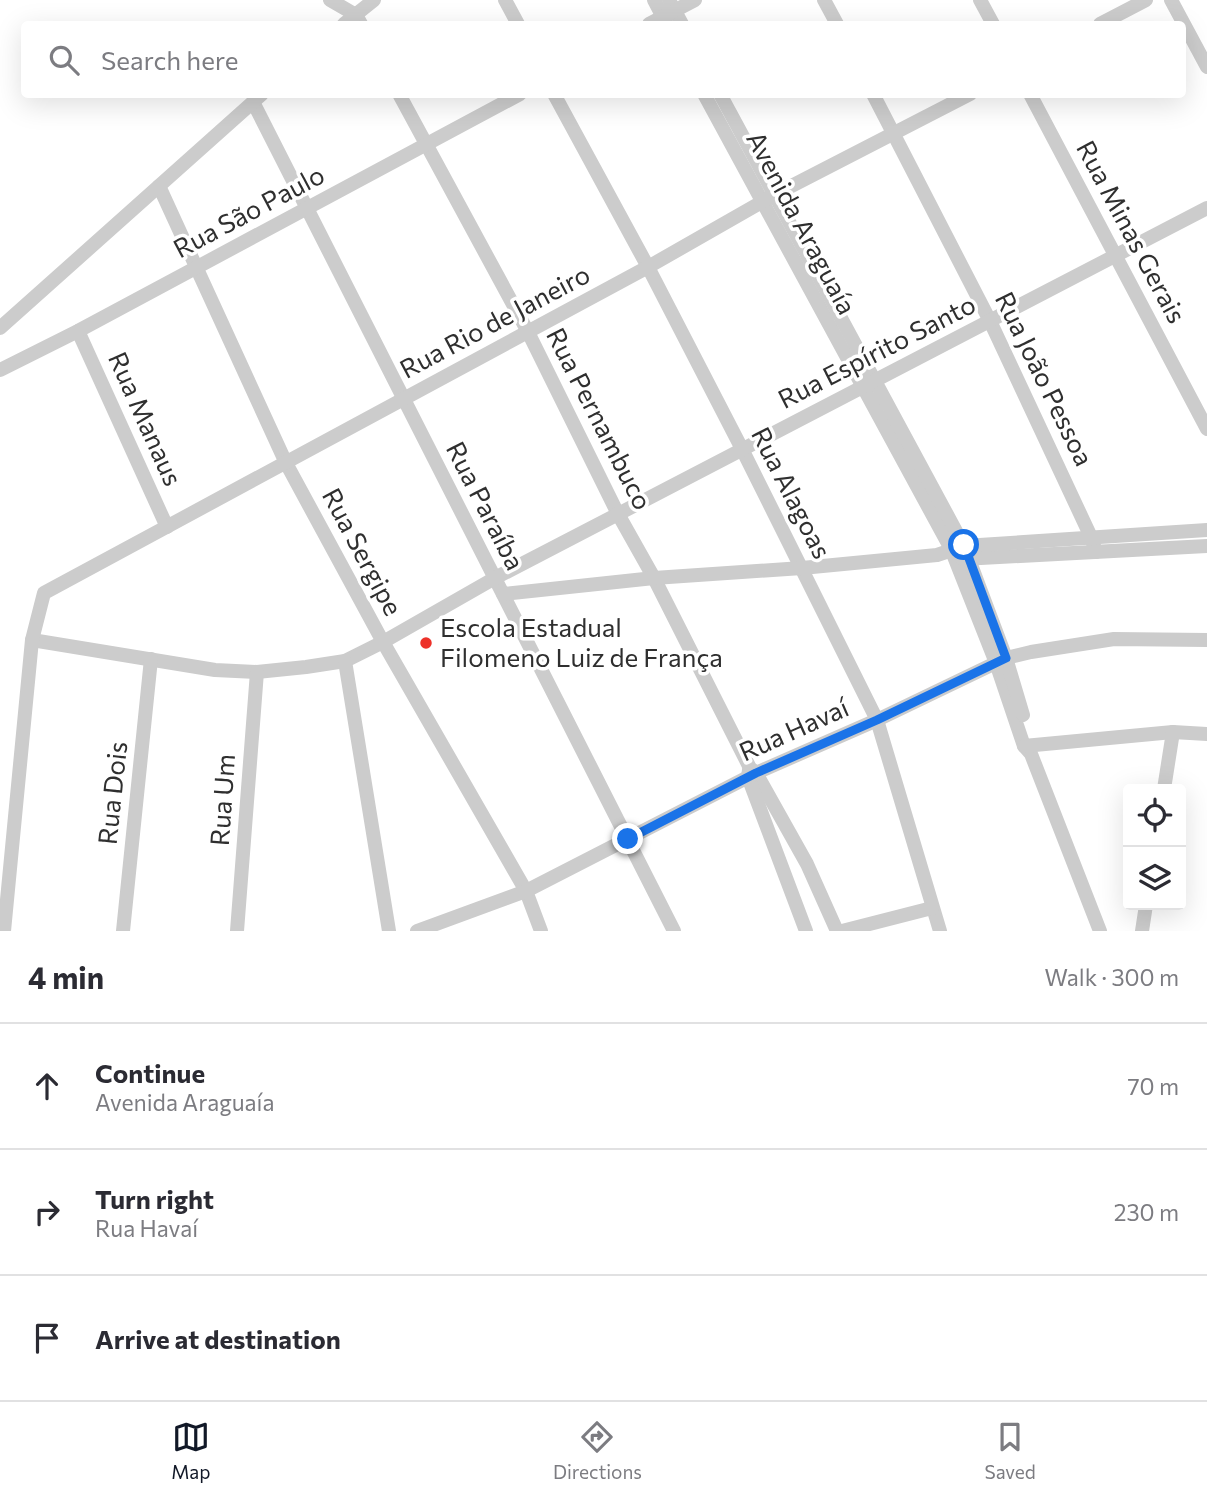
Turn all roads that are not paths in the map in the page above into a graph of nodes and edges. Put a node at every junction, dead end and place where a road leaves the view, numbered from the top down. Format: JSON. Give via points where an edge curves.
{"nodes":[{"id":1,"x":330,"y":0,"type":"edge"},
{"id":2,"x":374,"y":0,"type":"edge"},
{"id":3,"x":505,"y":0,"type":"edge"},
{"id":4,"x":653,"y":0,"type":"edge"},
{"id":5,"x":695,"y":0,"type":"edge"},
{"id":6,"x":824,"y":0,"type":"edge"},
{"id":7,"x":981,"y":0,"type":"edge"},
{"id":8,"x":1146,"y":0,"type":"edge"},
{"id":9,"x":1171,"y":0,"type":"edge"},
{"id":10,"x":668,"y":13,"type":"edge"},
{"id":11,"x":354,"y":21,"type":"edge"},
{"id":12,"x":516,"y":21,"type":"edge"},
{"id":13,"x":835,"y":21,"type":"edge"},
{"id":14,"x":992,"y":21,"type":"edge"},
{"id":15,"x":1106,"y":21,"type":"edge"},
{"id":16,"x":1182,"y":21,"type":"edge"},
{"id":17,"x":1186,"y":28,"type":"edge"},
{"id":18,"x":1207,"y":67,"type":"edge"},
{"id":19,"x":257,"y":98,"type":"edge"},
{"id":20,"x":401,"y":98,"type":"edge"},
{"id":21,"x":513,"y":98,"type":"edge"},
{"id":22,"x":556,"y":98,"type":"edge"},
{"id":23,"x":706,"y":98,"type":"edge"},
{"id":24,"x":722,"y":98,"type":"edge"},
{"id":25,"x":875,"y":98,"type":"edge"},
{"id":26,"x":963,"y":98,"type":"edge"},
{"id":27,"x":1032,"y":98,"type":"edge"},
{"id":28,"x":894,"y":135,"type":"junction"},
{"id":29,"x":427,"y":144,"type":"junction"},
{"id":30,"x":159,"y":186,"type":"junction"},
{"id":31,"x":768,"y":199,"type":"junction"},
{"id":32,"x":307,"y":208,"type":"junction"},
{"id":33,"x":1207,"y":208,"type":"edge"},
{"id":34,"x":1115,"y":255,"type":"junction"},
{"id":35,"x":198,"y":267,"type":"junction"},
{"id":36,"x":648,"y":267,"type":"junction"},
{"id":37,"x":990,"y":321,"type":"junction"},
{"id":38,"x":0,"y":328,"type":"edge"},
{"id":39,"x":78,"y":331,"type":"junction"},
{"id":40,"x":528,"y":332,"type":"junction"},
{"id":41,"x":0,"y":370,"type":"edge"},
{"id":42,"x":869,"y":383,"type":"junction"},
{"id":43,"x":404,"y":399,"type":"junction"},
{"id":44,"x":1207,"y":429,"type":"edge"},
{"id":45,"x":742,"y":449,"type":"junction"},
{"id":46,"x":286,"y":463,"type":"junction"},
{"id":47,"x":618,"y":514,"type":"junction"},
{"id":48,"x":167,"y":527,"type":"junction"},
{"id":49,"x":1207,"y":530,"type":"edge"},
{"id":50,"x":1091,"y":537,"type":"junction"},
{"id":51,"x":1207,"y":546,"type":"edge"},
{"id":52,"x":1096,"y":552,"type":"junction"},
{"id":53,"x":960,"y":553,"type":"junction"},
{"id":54,"x":802,"y":568,"type":"junction"},
{"id":55,"x":495,"y":578,"type":"junction"},
{"id":56,"x":654,"y":578,"type":"junction"},
{"id":57,"x":503,"y":594,"type":"junction"},
{"id":58,"x":1207,"y":639,"type":"edge"},
{"id":59,"x":32,"y":640,"type":"junction"},
{"id":60,"x":383,"y":642,"type":"junction"},
{"id":61,"x":151,"y":659,"type":"junction"},
{"id":62,"x":1001,"y":660,"type":"junction"},
{"id":63,"x":345,"y":661,"type":"junction"},
{"id":64,"x":257,"y":672,"type":"junction"},
{"id":65,"x":877,"y":720,"type":"junction"},
{"id":66,"x":1173,"y":732,"type":"junction"},
{"id":67,"x":1207,"y":734,"type":"edge"},
{"id":68,"x":1029,"y":748,"type":"junction"},
{"id":69,"x":751,"y":773,"type":"junction"},
{"id":70,"x":1165,"y":784,"type":"edge"},
{"id":71,"x":628,"y":839,"type":"junction"},
{"id":72,"x":526,"y":891,"type":"junction"},
{"id":73,"x":932,"y":908,"type":"junction"},
{"id":74,"x":1145,"y":910,"type":"edge"},
{"id":75,"x":4,"y":931,"type":"edge"},
{"id":76,"x":123,"y":931,"type":"edge"},
{"id":77,"x":237,"y":931,"type":"edge"},
{"id":78,"x":389,"y":931,"type":"edge"},
{"id":79,"x":417,"y":931,"type":"edge"},
{"id":80,"x":541,"y":931,"type":"edge"},
{"id":81,"x":674,"y":931,"type":"edge"},
{"id":82,"x":806,"y":931,"type":"edge"},
{"id":83,"x":837,"y":931,"type":"edge"},
{"id":84,"x":842,"y":931,"type":"edge"},
{"id":85,"x":940,"y":931,"type":"edge"},
{"id":86,"x":1100,"y":931,"type":"edge"},
{"id":87,"x":1142,"y":931,"type":"edge"}],
"edges":[{"from":1,"to":11,"type":"street"},
{"from":2,"to":11,"type":"street"},
{"from":3,"to":12,"type":"street"},
{"from":4,"to":10,"type":"street"},
{"from":5,"to":10,"type":"street"},
{"from":6,"to":13,"type":"street"},
{"from":7,"to":14,"type":"street"},
{"from":8,"to":15,"type":"street"},
{"from":9,"to":16,"type":"street"},
{"from":17,"to":18,"type":"street"},
{"from":19,"to":30,"type":"street"},
{"from":19,"to":32,"type":"street","name":"Rua Paraíba"},
{"from":20,"to":29,"type":"street","name":"Rua Pernambuco"},
{"from":21,"to":29,"type":"street","name":"Rua São Paulo"},
{"from":22,"to":36,"type":"street","name":"Rua Alagoas"},
{"from":23,"to":31,"type":"street","name":"Avenida Araguaía"},
{"from":24,"to":31,"type":"street","name":"Avenida Araguaía"},
{"from":25,"to":28,"type":"street","name":"Rua João Pessoa"},
{"from":26,"to":28,"type":"street","name":"Rua Rio de Janeiro"},
{"from":27,"to":34,"type":"street","name":"Rua Minas Gerais"},
{"from":28,"to":31,"type":"street","name":"Rua Rio de Janeiro"},
{"from":28,"to":37,"type":"street","name":"Rua João Pessoa"},
{"from":29,"to":32,"type":"street","name":"Rua São Paulo"},
{"from":29,"to":40,"type":"street","name":"Rua Pernambuco"},
{"from":30,"to":35,"type":"street","name":"Rua Sergipe"},
{"from":30,"to":38,"type":"street"},
{"from":31,"to":36,"type":"street","name":"Rua Rio de Janeiro"},
{"from":31,"to":42,"type":"street","name":"Avenida Araguaía"},
{"from":32,"to":35,"type":"street","name":"Rua São Paulo"},
{"from":32,"to":43,"type":"street","name":"Rua Paraíba"},
{"from":33,"to":34,"type":"street","name":"Rua Espírito Santo"},
{"from":34,"to":37,"type":"street","name":"Rua Espírito Santo"},
{"from":34,"to":44,"type":"street","name":"Rua Minas Gerais"},
{"from":35,"to":39,"type":"street","name":"Rua São Paulo"},
{"from":35,"to":46,"type":"street","name":"Rua Sergipe"},
{"from":36,"to":40,"type":"street","name":"Rua Rio de Janeiro"},
{"from":36,"to":45,"type":"street","name":"Rua Alagoas"},
{"from":37,"to":42,"type":"street","name":"Rua Espírito Santo"},
{"from":37,"to":50,"type":"street","name":"Rua João Pessoa"},
{"from":39,"to":41,"type":"street","name":"Rua São Paulo"},
{"from":39,"to":48,"type":"street","name":"Rua Manaus"},
{"from":40,"to":43,"type":"street","name":"Rua Rio de Janeiro"},
{"from":40,"to":47,"type":"street","name":"Rua Pernambuco"},
{"from":42,"to":45,"type":"street","name":"Rua Espírito Santo"},
{"from":42,"to":53,"type":"street","name":"Avenida Araguaía"},
{"from":43,"to":46,"type":"street","name":"Rua Rio de Janeiro"},
{"from":43,"to":55,"type":"street","name":"Rua Paraíba"},
{"from":45,"to":47,"type":"street","name":"Rua Espírito Santo"},
{"from":45,"to":54,"type":"street","name":"Rua Alagoas"},
{"from":46,"to":48,"type":"street","name":"Rua Rio de Janeiro"},
{"from":46,"to":60,"type":"street","name":"Rua Sergipe"},
{"from":47,"to":55,"type":"street","name":"Rua Espírito Santo"},
{"from":47,"to":56,"type":"street","name":"Rua Pernambuco"},
{"from":48,"to":59,"type":"street","name":"Rua Rio de Janeiro","via":[[44,593]]},
{"from":49,"to":50,"type":"street"},
{"from":50,"to":52,"type":"street","name":"Rua João Pessoa"},
{"from":50,"to":53,"type":"street"},
{"from":51,"to":52,"type":"street"},
{"from":52,"to":53,"type":"street"},
{"from":53,"to":54,"type":"street"},
{"from":53,"to":62,"type":"street","name":"Avenida Araguaía"},
{"from":54,"to":56,"type":"street"},
{"from":54,"to":65,"type":"street","name":"Rua Alagoas"},
{"from":55,"to":57,"type":"street","name":"Rua Paraíba"},
{"from":55,"to":60,"type":"street","name":"Rua Espírito Santo"},
{"from":56,"to":57,"type":"street"},
{"from":56,"to":69,"type":"street","name":"Rua Pernambuco"},
{"from":57,"to":71,"type":"street","name":"Rua Paraíba"},
{"from":58,"to":62,"type":"street","name":"Rua Havaí","via":[[1114,639]]},
{"from":59,"to":61,"type":"street","name":"Rua Espírito Santo"},
{"from":59,"to":75,"type":"street"},
{"from":60,"to":63,"type":"street","name":"Rua Espírito Santo"},
{"from":60,"to":72,"type":"street","name":"Rua Sergipe"},
{"from":61,"to":64,"type":"street","name":"Rua Espírito Santo"},
{"from":61,"to":76,"type":"street","name":"Rua Dois"},
{"from":62,"to":65,"type":"street","name":"Rua Havaí"},
{"from":62,"to":68,"type":"street","name":"Avenida Araguaía"},
{"from":63,"to":64,"type":"street","name":"Rua Espírito Santo"},
{"from":63,"to":78,"type":"street"},
{"from":64,"to":77,"type":"street","name":"Rua Um"},
{"from":65,"to":69,"type":"street","name":"Rua Havaí"},
{"from":65,"to":73,"type":"street","name":"Rua Alagoas"},
{"from":66,"to":67,"type":"street"},
{"from":66,"to":68,"type":"street"},
{"from":66,"to":70,"type":"street"},
{"from":68,"to":86,"type":"street","name":"Avenida Araguaía"},
{"from":69,"to":71,"type":"street","name":"Rua Havaí"},
{"from":69,"to":82,"type":"street","name":"Rua Pernambuco"},
{"from":69,"to":83,"type":"street","name":"Rua Pernambuco","via":[[807,864]]},
{"from":71,"to":72,"type":"street","name":"Rua Havaí"},
{"from":71,"to":81,"type":"street","name":"Rua Paraíba"},
{"from":72,"to":79,"type":"street","name":"Rua Havaí"},
{"from":72,"to":80,"type":"street","name":"Rua Sergipe"},
{"from":73,"to":84,"type":"street"},
{"from":73,"to":85,"type":"street","name":"Rua Alagoas"},
{"from":74,"to":87,"type":"street"}]}
